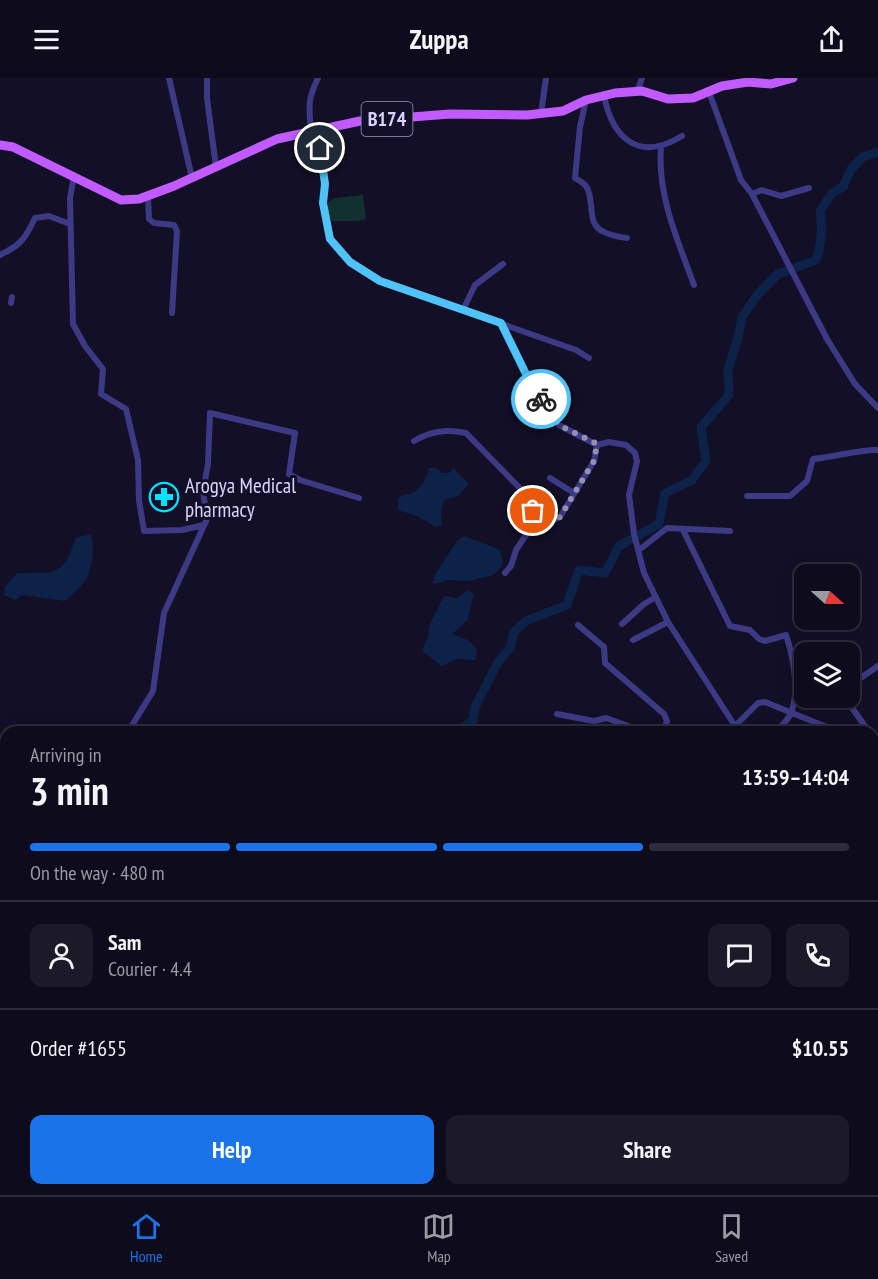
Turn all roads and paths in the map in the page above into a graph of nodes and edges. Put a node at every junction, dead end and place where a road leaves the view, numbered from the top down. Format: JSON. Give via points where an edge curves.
{"nodes":[{"id":1,"x":169,"y":78,"type":"edge"},
{"id":2,"x":207,"y":78,"type":"edge"},
{"id":3,"x":318,"y":78,"type":"edge"},
{"id":4,"x":546,"y":78,"type":"edge"},
{"id":5,"x":642,"y":78,"type":"edge"},
{"id":6,"x":793,"y":78,"type":"edge"},
{"id":7,"x":636,"y":92,"type":"junction"},
{"id":8,"x":709,"y":92,"type":"junction"},
{"id":9,"x":604,"y":96,"type":"junction"},
{"id":10,"x":586,"y":100,"type":"junction"},
{"id":11,"x":542,"y":114,"type":"junction"},
{"id":12,"x":314,"y":131,"type":"junction"},
{"id":13,"x":682,"y":136,"type":"dead end"},
{"id":14,"x":0,"y":146,"type":"edge"},
{"id":15,"x":661,"y":147,"type":"junction"},
{"id":16,"x":216,"y":167,"type":"junction"},
{"id":17,"x":74,"y":176,"type":"junction"},
{"id":18,"x":192,"y":178,"type":"junction"},
{"id":19,"x":808,"y":188,"type":"dead end"},
{"id":20,"x":752,"y":194,"type":"junction"},
{"id":21,"x":147,"y":196,"type":"junction"},
{"id":22,"x":70,"y":224,"type":"junction"},
{"id":23,"x":627,"y":238,"type":"dead end"},
{"id":24,"x":0,"y":255,"type":"edge"},
{"id":25,"x":503,"y":264,"type":"dead end"},
{"id":26,"x":694,"y":285,"type":"dead end"},
{"id":27,"x":463,"y":310,"type":"junction"},
{"id":28,"x":172,"y":313,"type":"dead end"},
{"id":29,"x":501,"y":323,"type":"junction"},
{"id":30,"x":589,"y":358,"type":"dead end"},
{"id":31,"x":878,"y":408,"type":"edge"},
{"id":32,"x":414,"y":441,"type":"dead end"},
{"id":33,"x":597,"y":444,"type":"junction"},
{"id":34,"x":878,"y":450,"type":"edge"},
{"id":35,"x":550,"y":478,"type":"dead end"},
{"id":36,"x":574,"y":493,"type":"junction"},
{"id":37,"x":747,"y":496,"type":"dead end"},
{"id":38,"x":359,"y":498,"type":"dead end"},
{"id":39,"x":538,"y":508,"type":"junction"},
{"id":40,"x":204,"y":525,"type":"junction"},
{"id":41,"x":683,"y":530,"type":"junction"},
{"id":42,"x":730,"y":531,"type":"dead end"},
{"id":43,"x":638,"y":547,"type":"junction"},
{"id":44,"x":505,"y":573,"type":"dead end"},
{"id":45,"x":656,"y":597,"type":"junction"},
{"id":46,"x":668,"y":622,"type":"junction"},
{"id":47,"x":622,"y":624,"type":"dead end"},
{"id":48,"x":578,"y":625,"type":"dead end"},
{"id":49,"x":633,"y":640,"type":"dead end"},
{"id":50,"x":878,"y":666,"type":"edge"},
{"id":51,"x":860,"y":678,"type":"edge"},
{"id":52,"x":852,"y":708,"type":"edge"},
{"id":53,"x":791,"y":713,"type":"junction"},
{"id":54,"x":557,"y":714,"type":"dead end"},
{"id":55,"x":132,"y":726,"type":"edge"},
{"id":56,"x":628,"y":726,"type":"edge"},
{"id":57,"x":666,"y":726,"type":"edge"},
{"id":58,"x":735,"y":726,"type":"joint"},
{"id":59,"x":781,"y":726,"type":"edge"},
{"id":60,"x":818,"y":726,"type":"edge"},
{"id":61,"x":866,"y":726,"type":"edge"}],
"edges":[{"from":1,"to":18,"type":"street"},
{"from":2,"to":16,"type":"street"},
{"from":3,"to":12,"type":"street","via":[[308,105]]},
{"from":4,"to":11,"type":"street"},
{"from":5,"to":7,"type":"street"},
{"from":6,"to":8,"type":"main road","number":"B174","via":[[771,84],[739,83]]},
{"from":7,"to":8,"type":"main road","number":"B174","via":[[668,99],[693,98]]},
{"from":7,"to":9,"type":"main road","number":"B174"},
{"from":8,"to":20,"type":"street","via":[[741,180]]},
{"from":9,"to":10,"type":"main road","number":"B174"},
{"from":9,"to":15,"type":"street","via":[[614,126],[625,138],[640,147]]},
{"from":10,"to":11,"type":"main road","number":"B174","via":[[563,111]]},
{"from":10,"to":23,"type":"street","via":[[575,178],[586,185],[596,227]]},
{"from":11,"to":12,"type":"main road","number":"B174","via":[[439,115],[360,121]]},
{"from":12,"to":16,"type":"main road","number":"B174","via":[[277,139]]},
{"from":12,"to":27,"type":"street","via":[[325,184],[323,203],[330,239],[350,262],[380,281]]},
{"from":13,"to":15,"type":"street"},
{"from":14,"to":17,"type":"main road","number":"B174","via":[[13,147]]},
{"from":15,"to":26,"type":"street","via":[[669,218]]},
{"from":16,"to":18,"type":"main road","number":"B174"},
{"from":17,"to":21,"type":"main road","number":"B174","via":[[121,200]]},
{"from":17,"to":22,"type":"street"},
{"from":18,"to":21,"type":"main road","number":"B174"},
{"from":19,"to":20,"type":"street","via":[[781,196],[762,190]]},
{"from":20,"to":31,"type":"street","via":[[826,339],[855,384]]},
{"from":21,"to":28,"type":"street","via":[[149,219],[174,225],[177,231]]},
{"from":22,"to":24,"type":"street","via":[[49,216],[34,218],[26,237]]},
{"from":22,"to":40,"type":"street","via":[[73,324],[104,369],[101,394],[126,409],[138,460],[144,531]]},
{"from":25,"to":27,"type":"street","via":[[475,285]]},
{"from":27,"to":29,"type":"street"},
{"from":29,"to":30,"type":"street"},
{"from":29,"to":33,"type":"street","via":[[526,374],[559,425]]},
{"from":32,"to":39,"type":"street","via":[[430,432],[466,433]]},
{"from":33,"to":36,"type":"street","via":[[594,461]]},
{"from":33,"to":43,"type":"street","via":[[626,445],[635,453],[637,461],[629,495]]},
{"from":34,"to":37,"type":"street","via":[[813,459],[807,481],[790,496]]},
{"from":35,"to":36,"type":"street"},
{"from":36,"to":39,"type":"street","via":[[560,517],[554,520]]},
{"from":38,"to":40,"type":"street","via":[[289,474],[295,433],[210,413]]},
{"from":39,"to":44,"type":"street","via":[[530,516],[528,532]]},
{"from":40,"to":55,"type":"street","via":[[164,613],[153,691]]},
{"from":41,"to":42,"type":"street"},
{"from":41,"to":43,"type":"street","via":[[667,528]]},
{"from":41,"to":53,"type":"street","via":[[730,626],[750,630],[765,641],[786,634],[795,690]]},
{"from":43,"to":45,"type":"street","via":[[644,573]]},
{"from":45,"to":46,"type":"street"},
{"from":45,"to":47,"type":"street"},
{"from":46,"to":49,"type":"street"},
{"from":46,"to":58,"type":"street"},
{"from":48,"to":57,"type":"street","via":[[604,647],[605,663],[664,714]]},
{"from":50,"to":51,"type":"street"},
{"from":52,"to":61,"type":"street"},
{"from":53,"to":58,"type":"street","via":[[758,703]]},
{"from":53,"to":59,"type":"street"},
{"from":53,"to":60,"type":"street"},
{"from":54,"to":56,"type":"street","via":[[594,721],[606,718]]}]}
